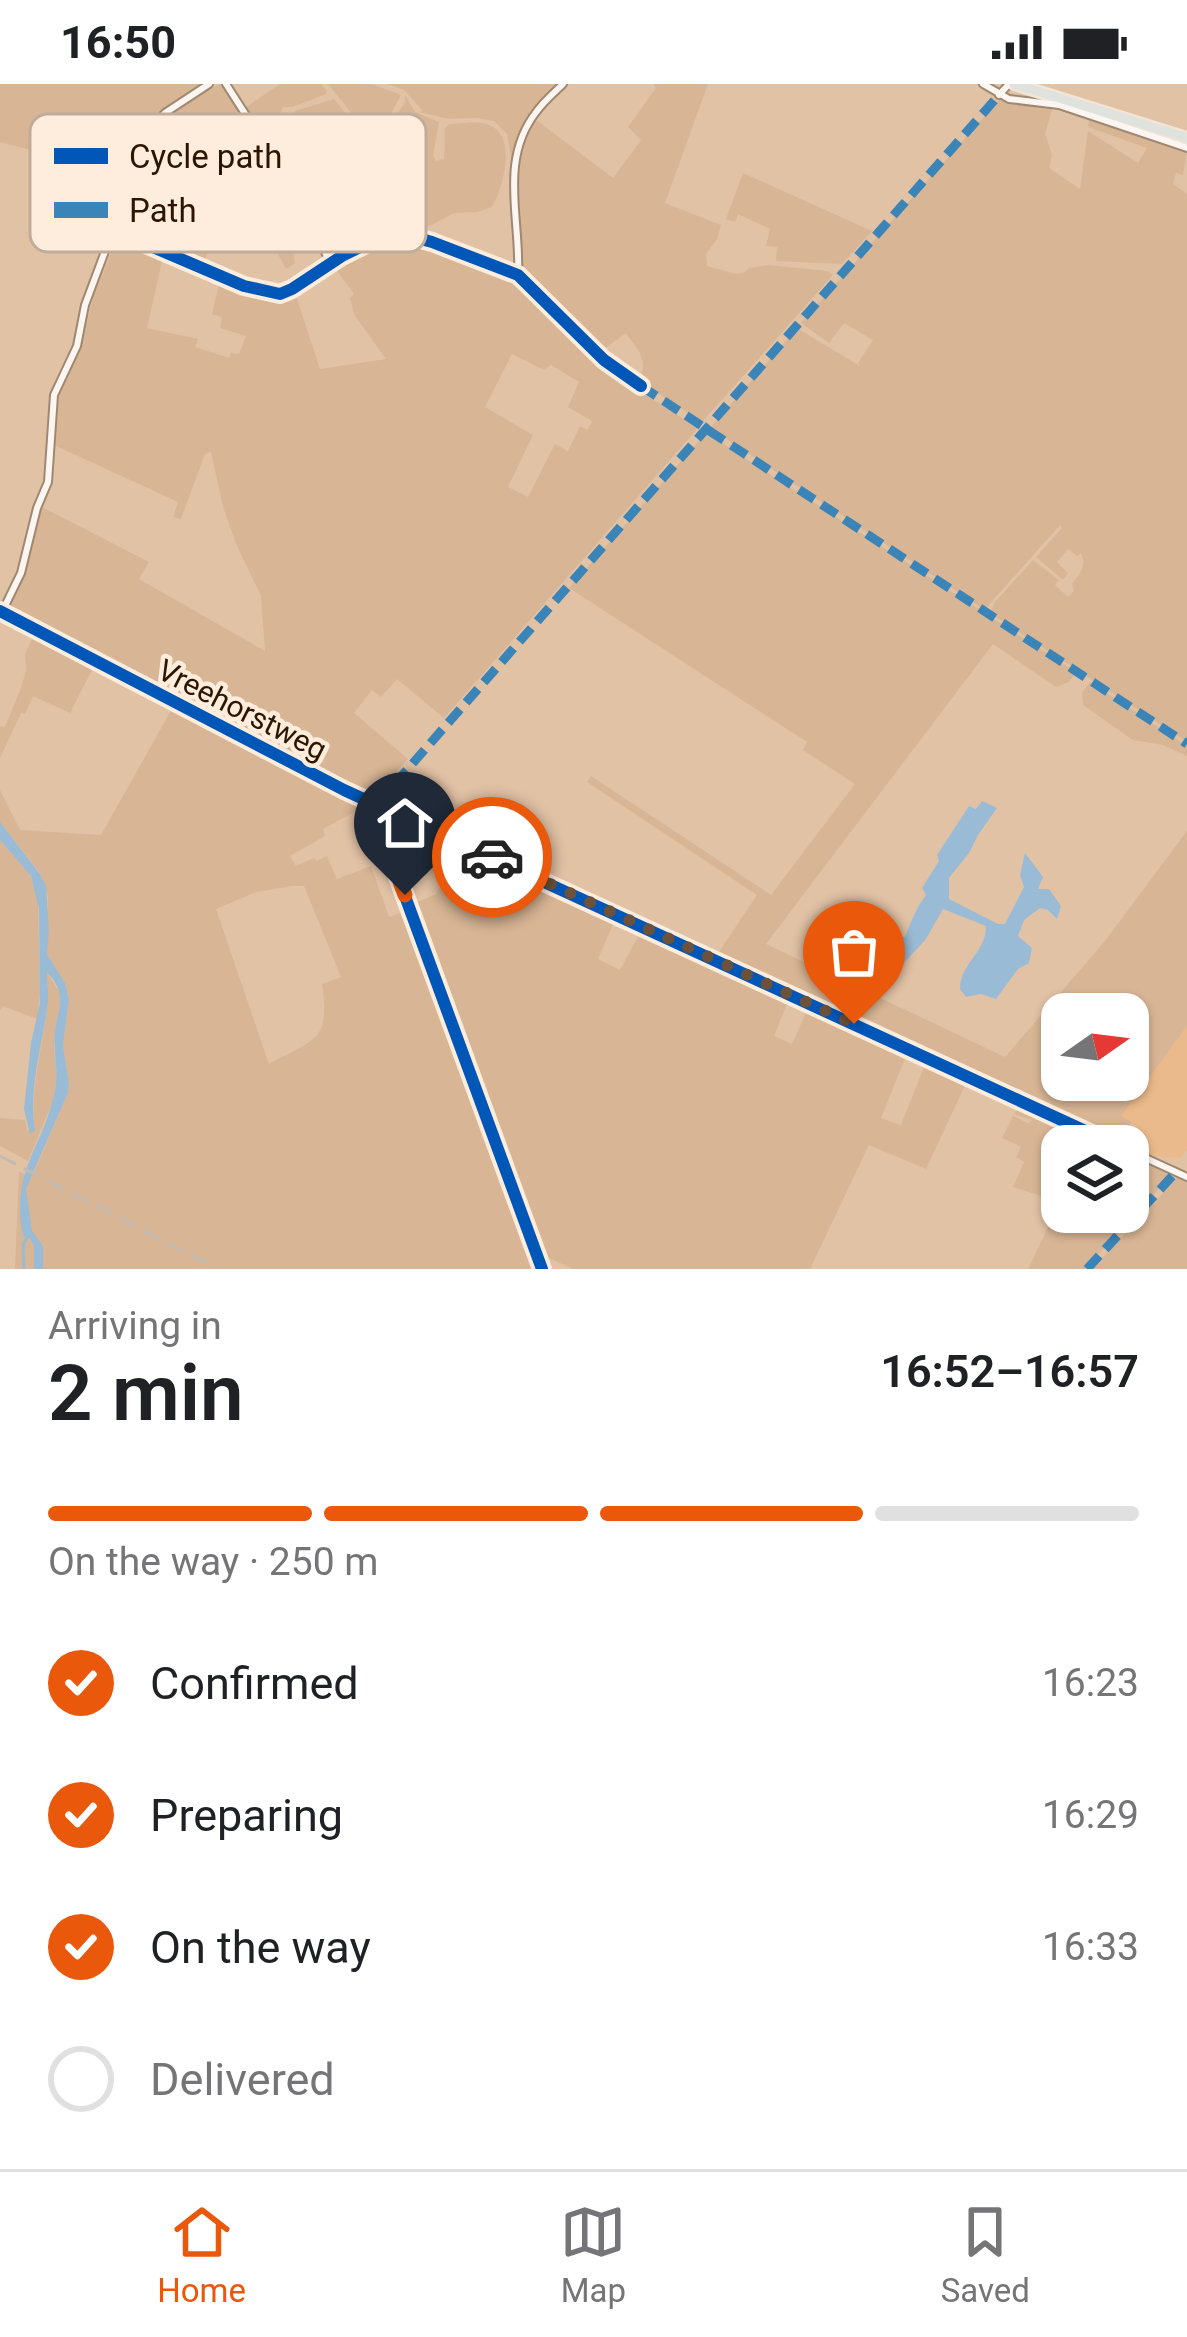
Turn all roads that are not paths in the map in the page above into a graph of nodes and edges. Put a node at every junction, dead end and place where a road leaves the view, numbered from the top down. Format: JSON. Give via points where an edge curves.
{"nodes":[{"id":1,"x":208,"y":84,"type":"edge"},
{"id":2,"x":226,"y":84,"type":"edge"},
{"id":3,"x":563,"y":84,"type":"edge"},
{"id":4,"x":983,"y":84,"type":"edge"},
{"id":5,"x":1012,"y":84,"type":"edge"},
{"id":6,"x":1029,"y":84,"type":"edge"},
{"id":7,"x":999,"y":95,"type":"junction"},
{"id":8,"x":1076,"y":102,"type":"junction"},
{"id":9,"x":164,"y":114,"type":"edge"},
{"id":10,"x":245,"y":114,"type":"edge"},
{"id":11,"x":1187,"y":138,"type":"edge"},
{"id":12,"x":1187,"y":148,"type":"edge"},
{"id":13,"x":426,"y":240,"type":"edge"},
{"id":14,"x":104,"y":252,"type":"edge"},
{"id":15,"x":166,"y":252,"type":"edge"},
{"id":16,"x":325,"y":252,"type":"edge"},
{"id":17,"x":352,"y":252,"type":"edge"},
{"id":18,"x":331,"y":264,"type":"junction"},
{"id":19,"x":518,"y":275,"type":"junction"},
{"id":20,"x":641,"y":386,"type":"dead end"},
{"id":21,"x":1,"y":612,"type":"edge"},
{"id":22,"x":376,"y":804,"type":"junction"},
{"id":23,"x":405,"y":895,"type":"dead end"},
{"id":24,"x":1072,"y":1125,"type":"edge"},
{"id":25,"x":1149,"y":1160,"type":"edge"},
{"id":26,"x":1187,"y":1177,"type":"edge"}],
"edges":[{"from":1,"to":9,"type":"street"},
{"from":2,"to":10,"type":"street"},
{"from":3,"to":19,"type":"street","via":[[519,145],[512,184]]},
{"from":4,"to":7,"type":"street"},
{"from":5,"to":7,"type":"street"},
{"from":5,"to":8,"type":"main road"},
{"from":6,"to":8,"type":"main road"},
{"from":7,"to":12,"type":"street","via":[[1059,105]]},
{"from":8,"to":11,"type":"main road"},
{"from":13,"to":19,"type":"street"},
{"from":14,"to":21,"type":"street","via":[[54,395],[48,482]]},
{"from":15,"to":18,"type":"street","via":[[280,294]]},
{"from":16,"to":18,"type":"street"},
{"from":17,"to":18,"type":"street"},
{"from":19,"to":20,"type":"street","via":[[604,361]]},
{"from":21,"to":22,"type":"street","name":"Vreehorstweg"},
{"from":22,"to":23,"type":"street"},
{"from":22,"to":24,"type":"street","name":"Vreehorstweg"},
{"from":25,"to":26,"type":"street"}]}
